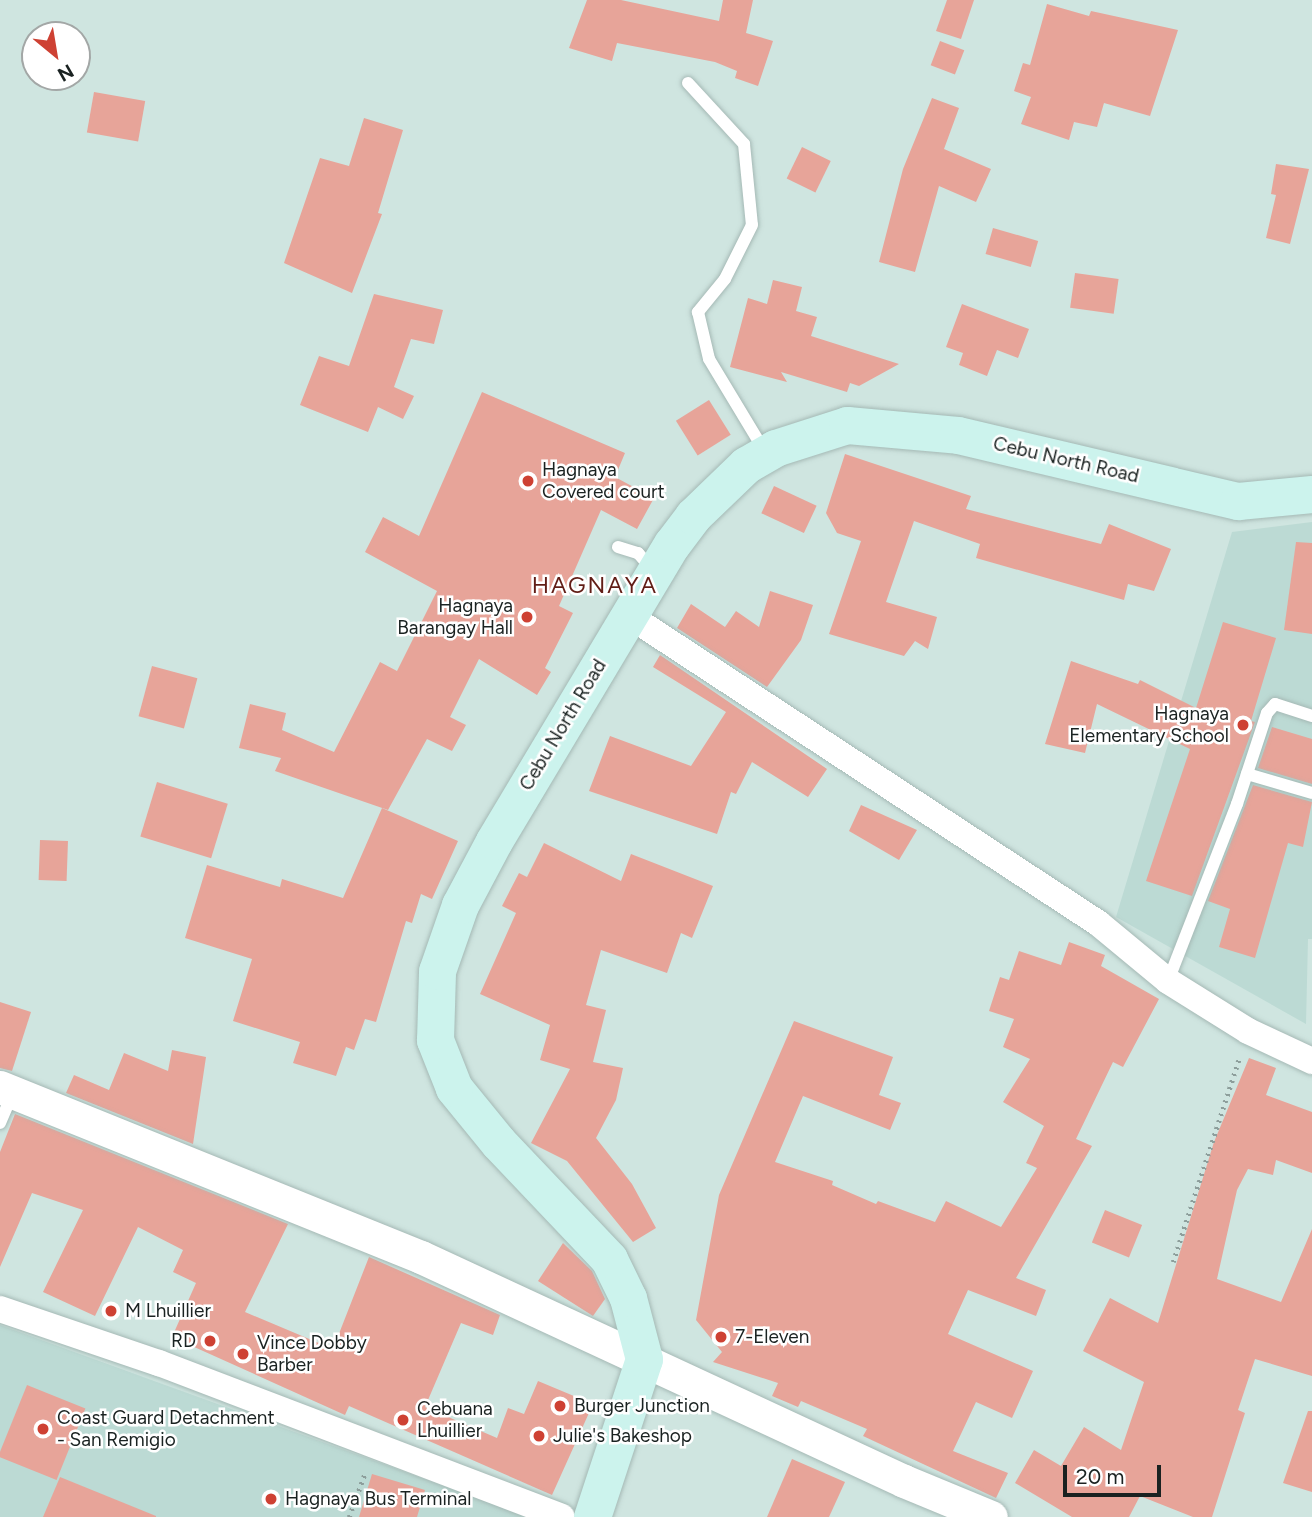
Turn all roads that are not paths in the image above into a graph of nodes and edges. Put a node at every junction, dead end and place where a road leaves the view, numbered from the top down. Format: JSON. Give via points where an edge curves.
{"nodes":[{"id":1,"x":688,"y":83,"type":"dead end"},
{"id":2,"x":766,"y":453,"type":"junction"},
{"id":3,"x":1312,"y":494,"type":"edge"},
{"id":4,"x":618,"y":547,"type":"dead end"},
{"id":5,"x":655,"y":572,"type":"junction"},
{"id":6,"x":628,"y":615,"type":"junction"},
{"id":7,"x":1312,"y":716,"type":"edge"},
{"id":8,"x":1247,"y":774,"type":"junction"},
{"id":9,"x":1312,"y":793,"type":"edge"},
{"id":10,"x":1168,"y":981,"type":"junction"},
{"id":11,"x":1312,"y":1061,"type":"edge"},
{"id":12,"x":7,"y":1090,"type":"edge"},
{"id":13,"x":0,"y":1124,"type":"edge"},
{"id":14,"x":0,"y":1309,"type":"edge"},
{"id":15,"x":644,"y":1359,"type":"junction"},
{"id":16,"x":562,"y":1517,"type":"edge"},
{"id":17,"x":592,"y":1517,"type":"edge"},
{"id":18,"x":991,"y":1517,"type":"edge"}],
"edges":[{"from":1,"to":2,"type":"lane","via":[[744,144],[752,225],[725,279],[698,312],[709,359]]},
{"from":2,"to":3,"type":"main road","name":"Cebu North Road","via":[[847,425],[886,427],[958,435],[1238,501]]},
{"from":2,"to":5,"type":"main road","name":"Cebu North Road","via":[[746,465],[693,516]]},
{"from":4,"to":5,"type":"lane","via":[[638,553]]},
{"from":5,"to":6,"type":"main road","name":"Cebu North Road"},
{"from":6,"to":10,"type":"street","via":[[1098,923]]},
{"from":6,"to":15,"type":"main road","name":"Cebu North Road","via":[[460,905],[437,971],[435,1040],[454,1088],[498,1142],[609,1259],[628,1298]]},
{"from":7,"to":8,"type":"lane","via":[[1275,704],[1267,713]]},
{"from":8,"to":9,"type":"lane"},
{"from":8,"to":10,"type":"lane"},
{"from":10,"to":11,"type":"street","via":[[1248,1031]]},
{"from":12,"to":13,"type":"lane"},
{"from":12,"to":15,"type":"street","via":[[421,1257]]},
{"from":14,"to":16,"type":"street"},
{"from":15,"to":17,"type":"main road"},
{"from":15,"to":18,"type":"street"}]}
